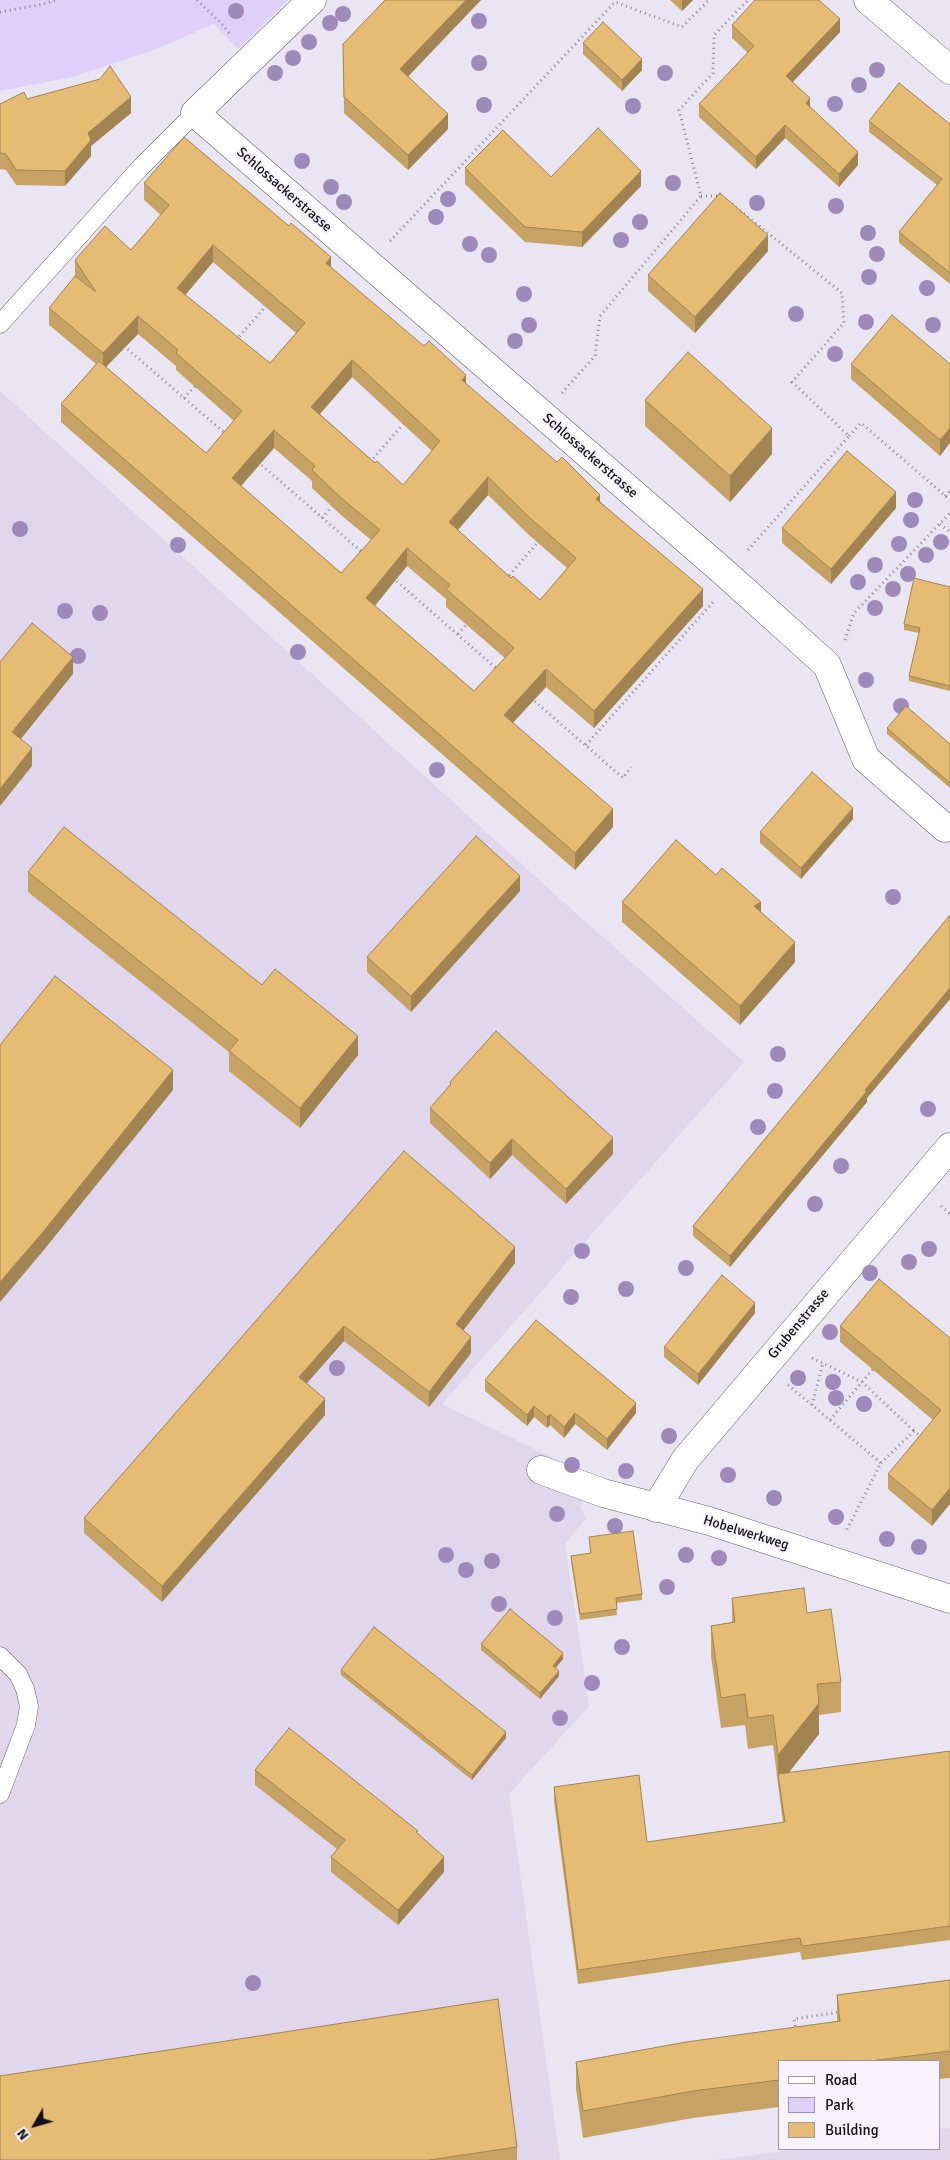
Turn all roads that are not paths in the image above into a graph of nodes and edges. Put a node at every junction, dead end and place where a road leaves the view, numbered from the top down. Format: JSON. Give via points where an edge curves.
{"nodes":[{"id":1,"x":312,"y":0,"type":"edge"},
{"id":2,"x":868,"y":0,"type":"edge"},
{"id":3,"x":944,"y":56,"type":"edge"},
{"id":4,"x":195,"y":113,"type":"junction"},
{"id":5,"x":0,"y":324,"type":"edge"},
{"id":6,"x":945,"y":828,"type":"dead end"},
{"id":7,"x":950,"y":1146,"type":"edge"},
{"id":8,"x":541,"y":1470,"type":"dead end"},
{"id":9,"x":656,"y":1508,"type":"junction"},
{"id":10,"x":950,"y":1599,"type":"edge"},
{"id":11,"x":0,"y":1656,"type":"edge"},
{"id":12,"x":0,"y":1794,"type":"edge"}],
"edges":[{"from":1,"to":4,"type":"street"},
{"from":2,"to":3,"type":"street"},
{"from":4,"to":5,"type":"lane","via":[[138,169]]},
{"from":4,"to":6,"type":"street","name":"Schlossackerstrasse","via":[[827,664],[866,759]]},
{"from":7,"to":9,"type":"street","name":"Grubenstrasse","via":[[685,1460]]},
{"from":8,"to":9,"type":"street","name":"Hobelwerkweg"},
{"from":9,"to":10,"type":"street","name":"Hobelwerkweg","via":[[751,1534]]},
{"from":11,"to":12,"type":"lane","via":[[18,1674],[26,1689],[29,1706],[26,1725]]}]}
